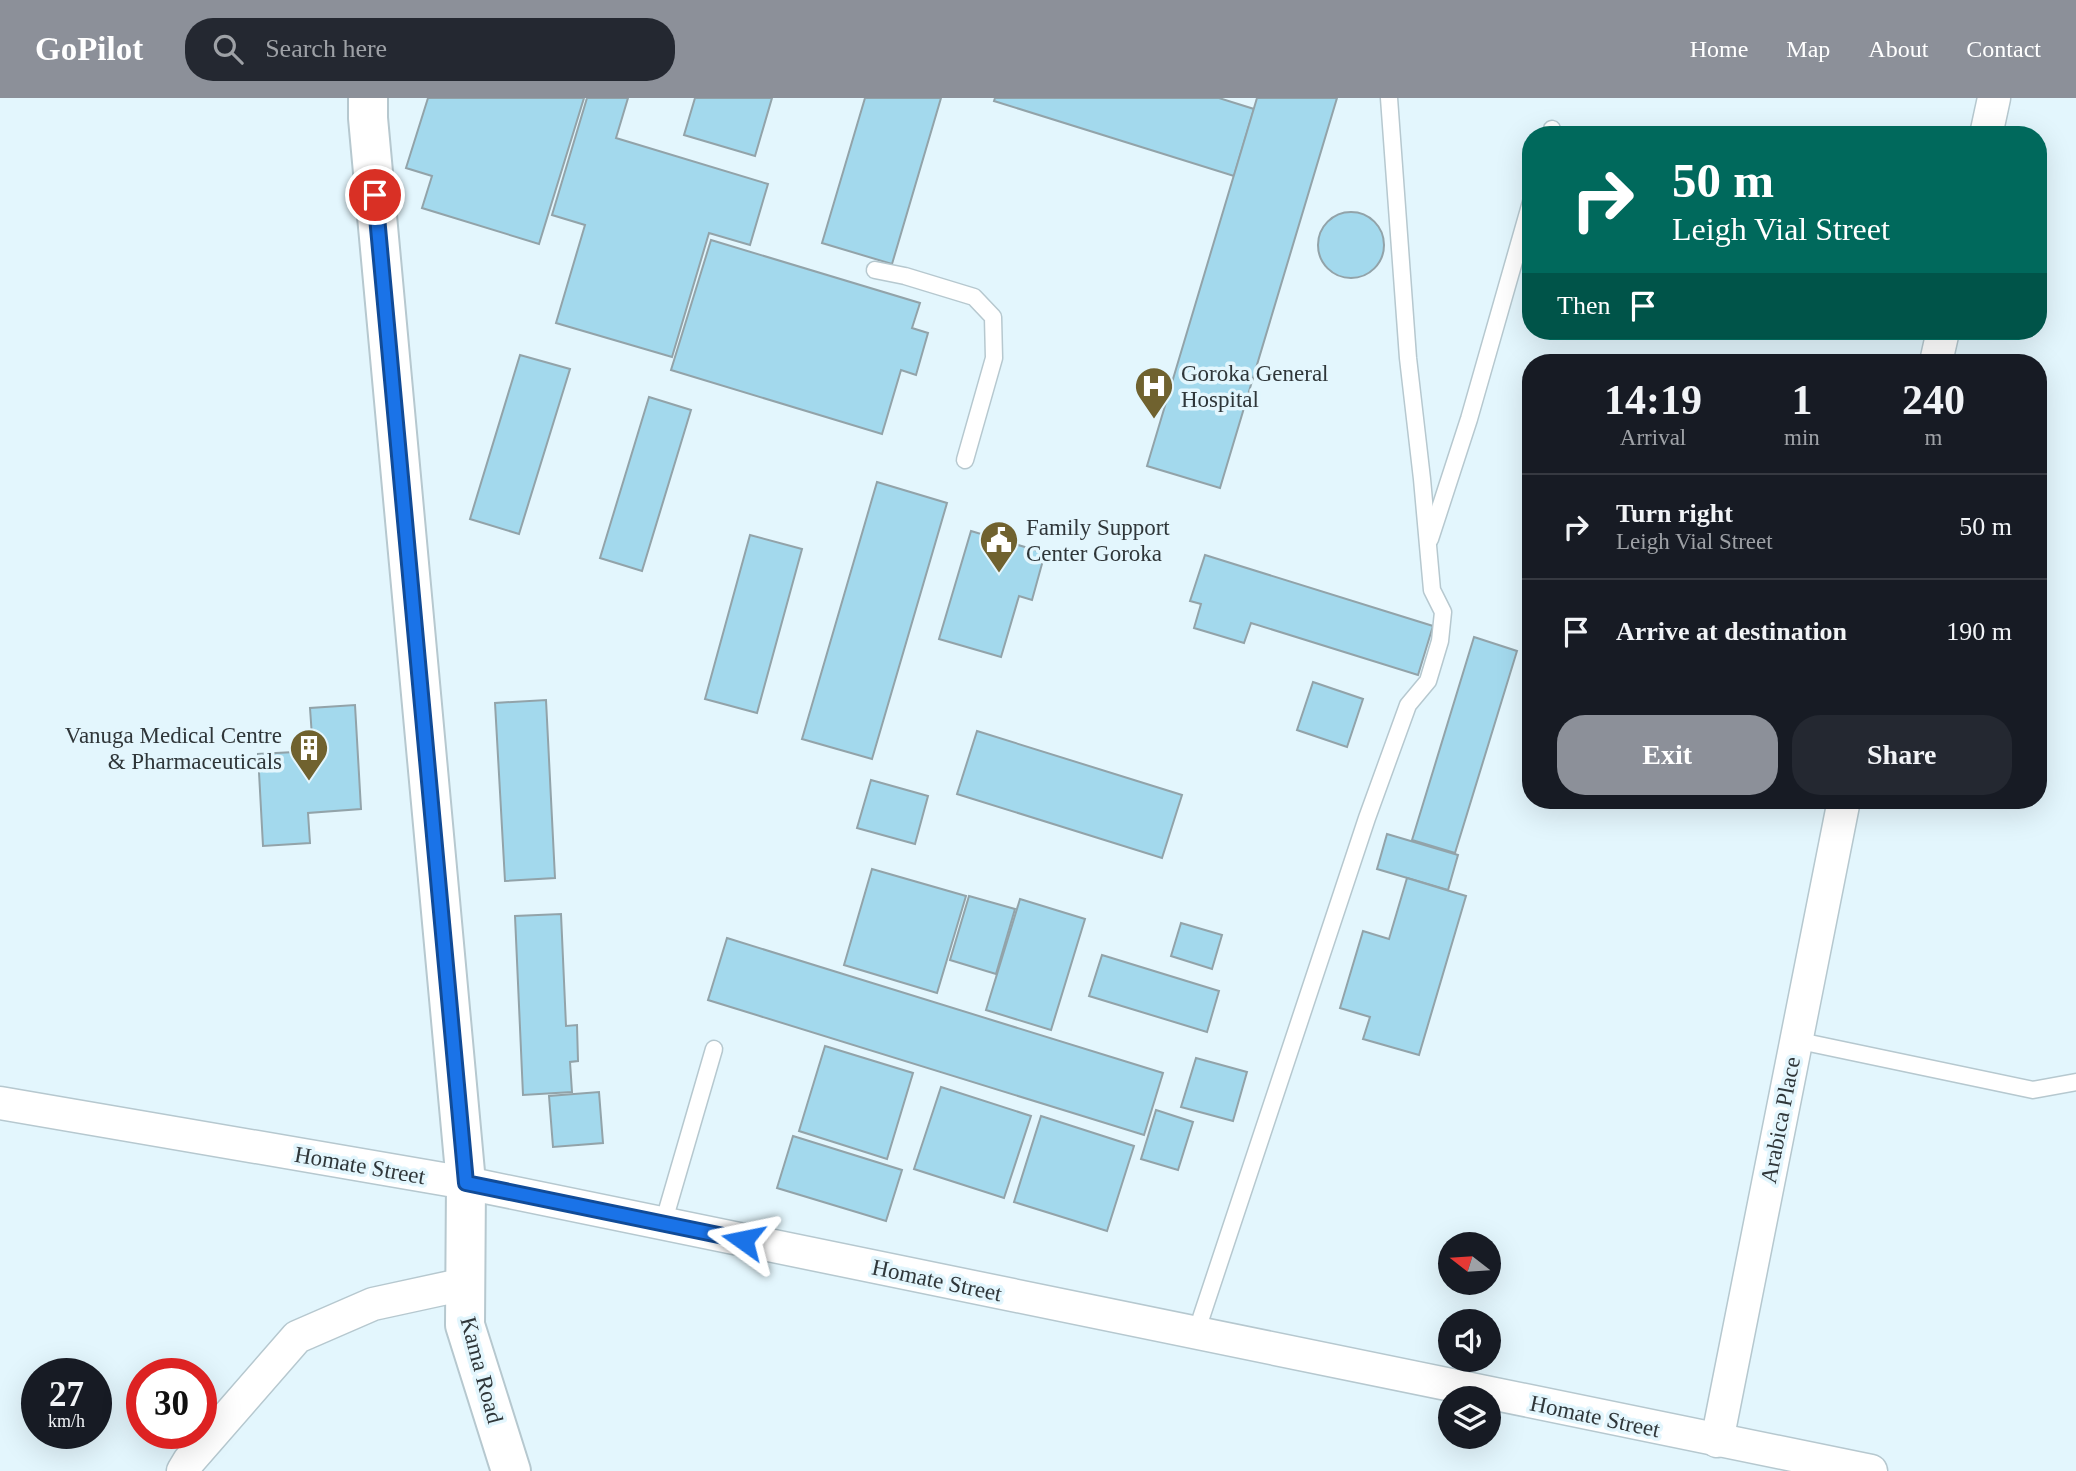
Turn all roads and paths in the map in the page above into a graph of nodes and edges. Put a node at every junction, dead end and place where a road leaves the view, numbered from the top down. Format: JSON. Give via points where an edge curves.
{"nodes":[{"id":1,"x":368,"y":98,"type":"edge"},
{"id":2,"x":1389,"y":98,"type":"edge"},
{"id":3,"x":1994,"y":98,"type":"edge"},
{"id":4,"x":1988,"y":126,"type":"edge"},
{"id":5,"x":1522,"y":234,"type":"edge"},
{"id":6,"x":874,"y":270,"type":"dead end"},
{"id":7,"x":964,"y":460,"type":"dead end"},
{"id":8,"x":1428,"y":545,"type":"junction"},
{"id":9,"x":1842,"y":809,"type":"edge"},
{"id":10,"x":1795,"y":1040,"type":"junction"},
{"id":11,"x":714,"y":1049,"type":"dead end"},
{"id":12,"x":2076,"y":1082,"type":"edge"},
{"id":13,"x":0,"y":1102,"type":"edge"},
{"id":14,"x":466,"y":1183,"type":"junction"},
{"id":15,"x":663,"y":1224,"type":"junction"},
{"id":16,"x":466,"y":1284,"type":"junction"},
{"id":17,"x":1196,"y":1334,"type":"junction"},
{"id":18,"x":1717,"y":1441,"type":"junction"},
{"id":19,"x":183,"y":1471,"type":"edge"},
{"id":20,"x":511,"y":1471,"type":"edge"},
{"id":21,"x":1871,"y":1471,"type":"edge"}],
"edges":[{"from":1,"to":14,"type":"street","name":"Kama Road"},
{"from":2,"to":8,"type":"lane","via":[[1408,358]]},
{"from":3,"to":4,"type":"street"},
{"from":5,"to":8,"type":"lane"},
{"from":6,"to":7,"type":"lane","via":[[974,297],[993,317],[994,358]]},
{"from":8,"to":17,"type":"lane","via":[[1432,590],[1443,612],[1440,641],[1428,681],[1408,705],[1367,818]]},
{"from":9,"to":10,"type":"street","name":"Arabica Place"},
{"from":10,"to":12,"type":"lane","via":[[2033,1090]]},
{"from":10,"to":18,"type":"street","name":"Arabica Place"},
{"from":11,"to":15,"type":"lane"},
{"from":13,"to":14,"type":"street","name":"Homate Street"},
{"from":14,"to":15,"type":"street","name":"Homate Street"},
{"from":14,"to":16,"type":"street","name":"Kama Road"},
{"from":15,"to":17,"type":"street","name":"Homate Street"},
{"from":16,"to":19,"type":"street","via":[[373,1304],[297,1337]]},
{"from":16,"to":20,"type":"street","name":"Kama Road","via":[[465,1325]]},
{"from":17,"to":18,"type":"street","name":"Homate Street"},
{"from":18,"to":21,"type":"street","name":"Homate Street"}]}
